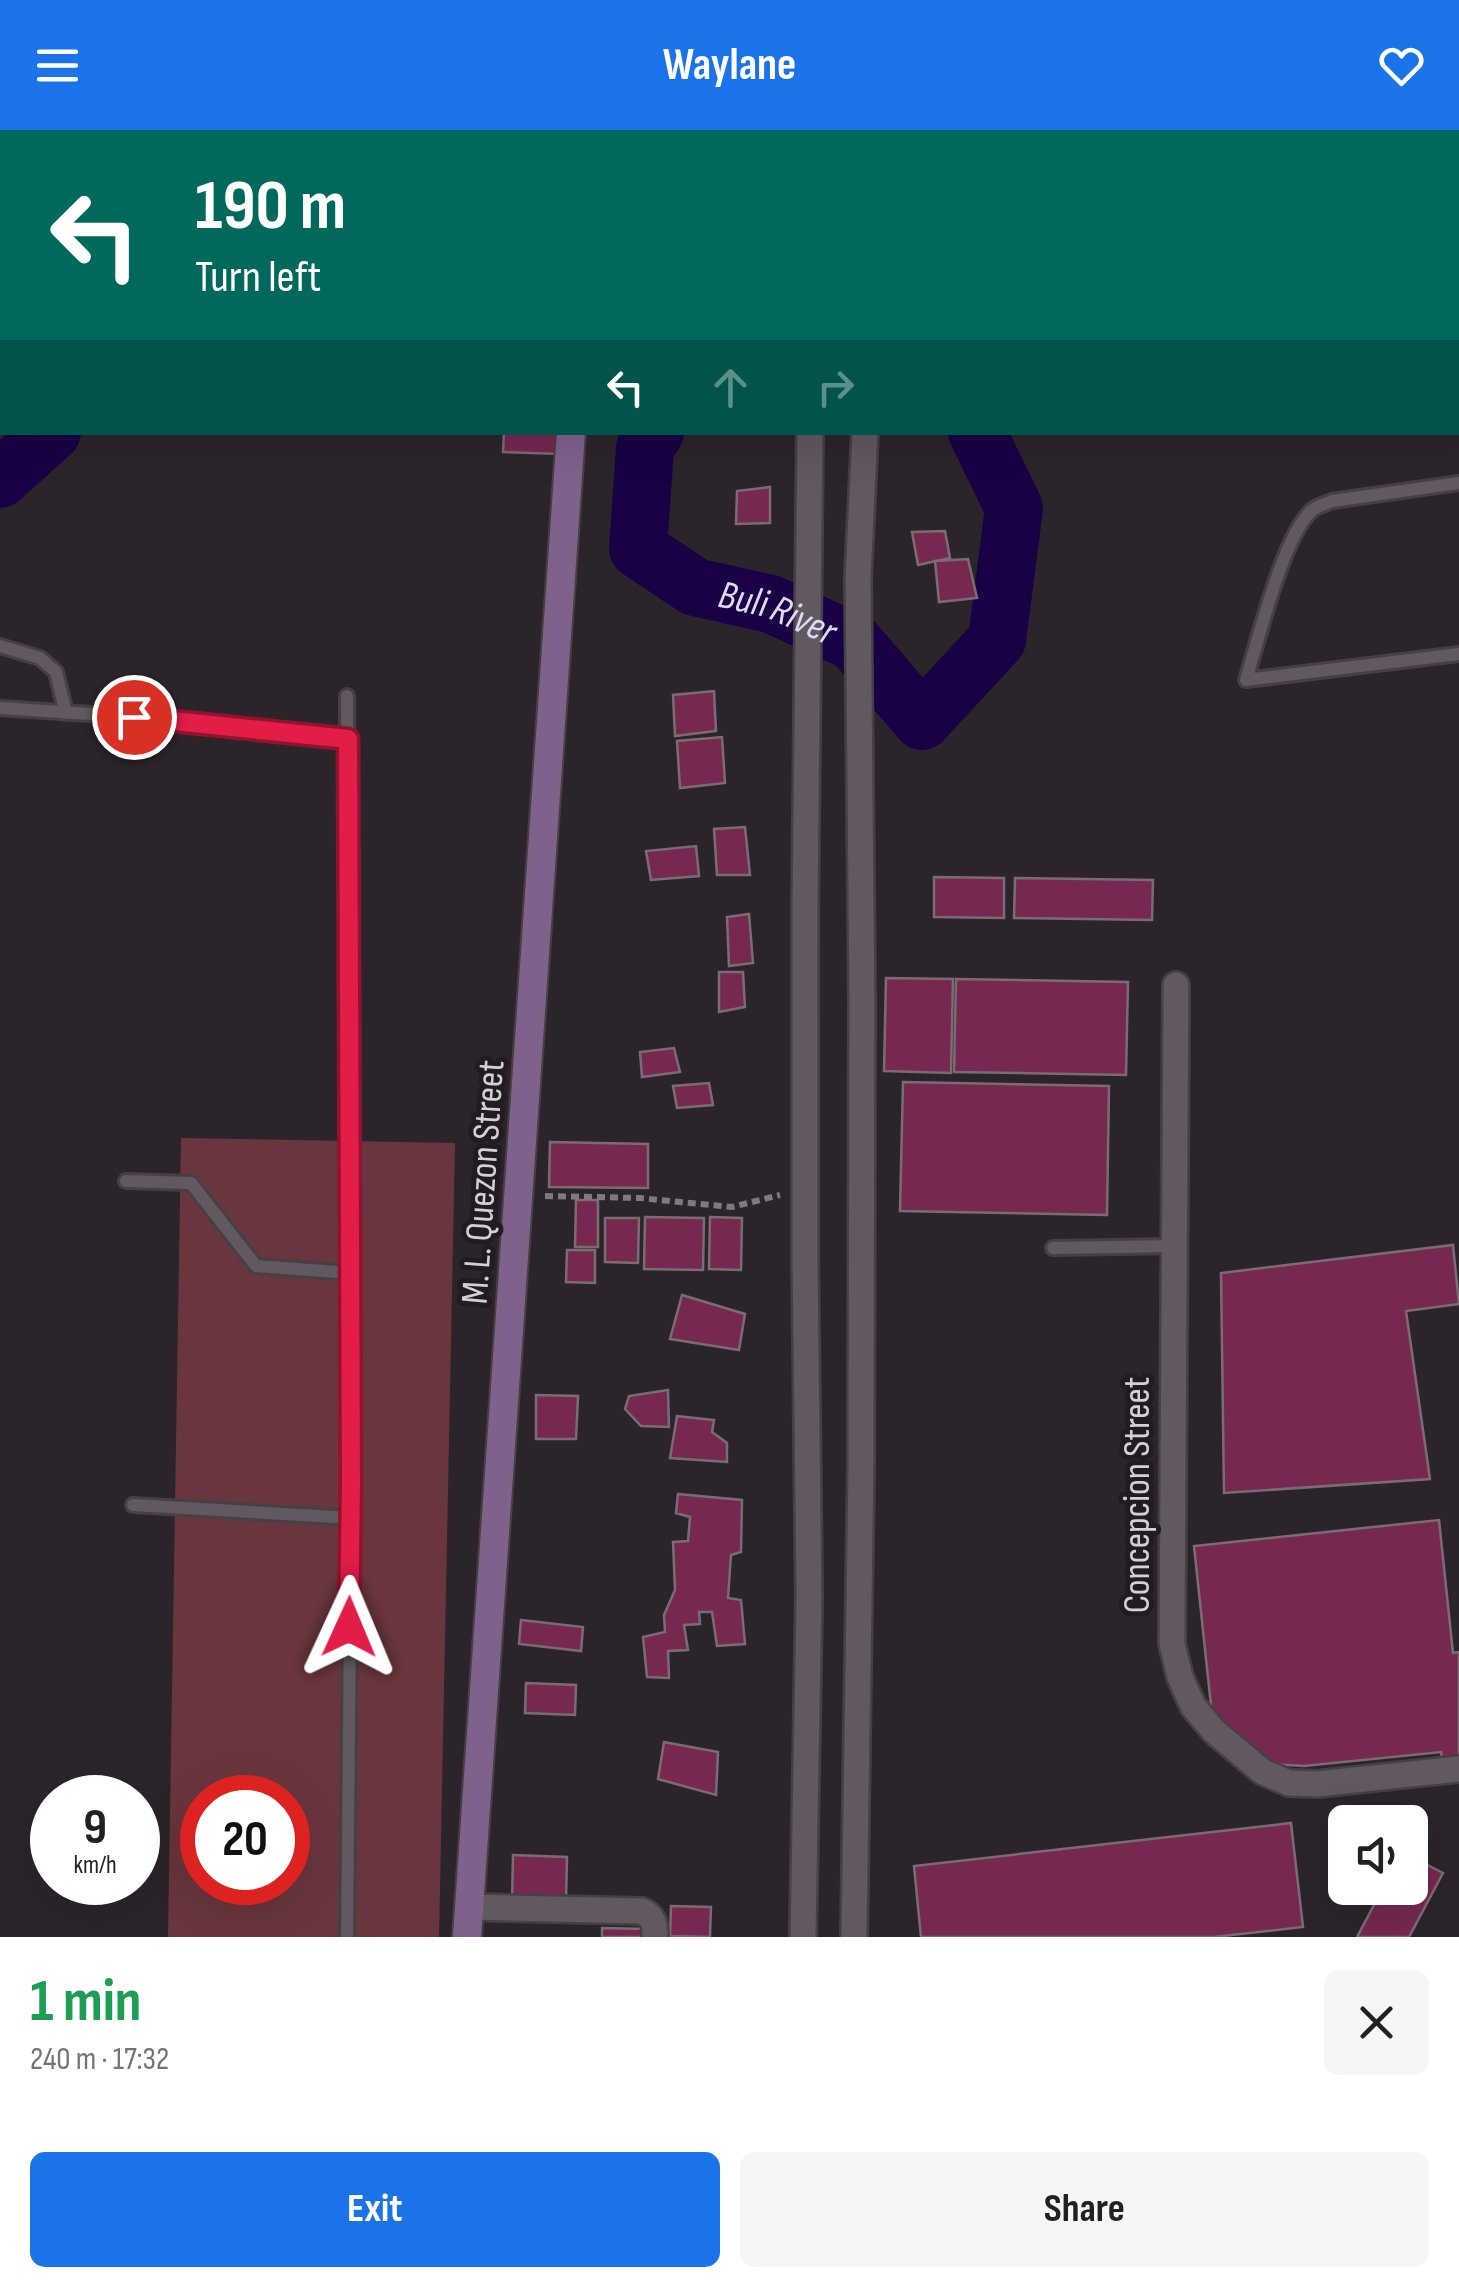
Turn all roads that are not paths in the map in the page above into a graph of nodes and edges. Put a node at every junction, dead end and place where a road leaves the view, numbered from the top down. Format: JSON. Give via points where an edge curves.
{"nodes":[{"id":1,"x":570,"y":435,"type":"edge"},
{"id":2,"x":810,"y":435,"type":"edge"},
{"id":3,"x":865,"y":435,"type":"edge"},
{"id":4,"x":1459,"y":483,"type":"edge"},
{"id":5,"x":0,"y":646,"type":"edge"},
{"id":6,"x":1459,"y":654,"type":"edge"},
{"id":7,"x":347,"y":696,"type":"dead end"},
{"id":8,"x":0,"y":708,"type":"edge"},
{"id":9,"x":66,"y":713,"type":"junction"},
{"id":10,"x":348,"y":739,"type":"junction"},
{"id":11,"x":1176,"y":985,"type":"dead end"},
{"id":12,"x":126,"y":1181,"type":"dead end"},
{"id":13,"x":1175,"y":1246,"type":"junction"},
{"id":14,"x":1052,"y":1248,"type":"dead end"},
{"id":15,"x":350,"y":1273,"type":"junction"},
{"id":16,"x":133,"y":1505,"type":"dead end"},
{"id":17,"x":351,"y":1518,"type":"junction"},
{"id":18,"x":1459,"y":1770,"type":"edge"},
{"id":19,"x":469,"y":1908,"type":"junction"},
{"id":20,"x":347,"y":1937,"type":"edge"},
{"id":21,"x":467,"y":1937,"type":"edge"},
{"id":22,"x":655,"y":1937,"type":"edge"},
{"id":23,"x":803,"y":1937,"type":"edge"},
{"id":24,"x":854,"y":1937,"type":"edge"}],
"edges":[{"from":1,"to":19,"type":"main road","name":"M. L. Quezon Street"},
{"from":2,"to":23,"type":"street"},
{"from":3,"to":24,"type":"street","via":[[858,578],[861,1466]]},
{"from":4,"to":6,"type":"lane","via":[[1314,508],[1299,526],[1272,591],[1246,680]]},
{"from":5,"to":9,"type":"lane","via":[[40,658],[56,672]]},
{"from":7,"to":10,"type":"lane"},
{"from":8,"to":9,"type":"lane"},
{"from":9,"to":10,"type":"lane"},
{"from":10,"to":15,"type":"lane"},
{"from":11,"to":13,"type":"street","name":"Concepcion Street"},
{"from":12,"to":15,"type":"lane","via":[[191,1183],[256,1266]]},
{"from":13,"to":14,"type":"lane"},
{"from":13,"to":18,"type":"street","name":"Concepcion Street","via":[[1172,1644],[1193,1706],[1264,1772],[1289,1783]]},
{"from":15,"to":17,"type":"lane"},
{"from":16,"to":17,"type":"lane"},
{"from":17,"to":20,"type":"lane"},
{"from":19,"to":21,"type":"main road","name":"M. L. Quezon Street"},
{"from":19,"to":22,"type":"street","via":[[642,1912],[654,1921]]}]}
